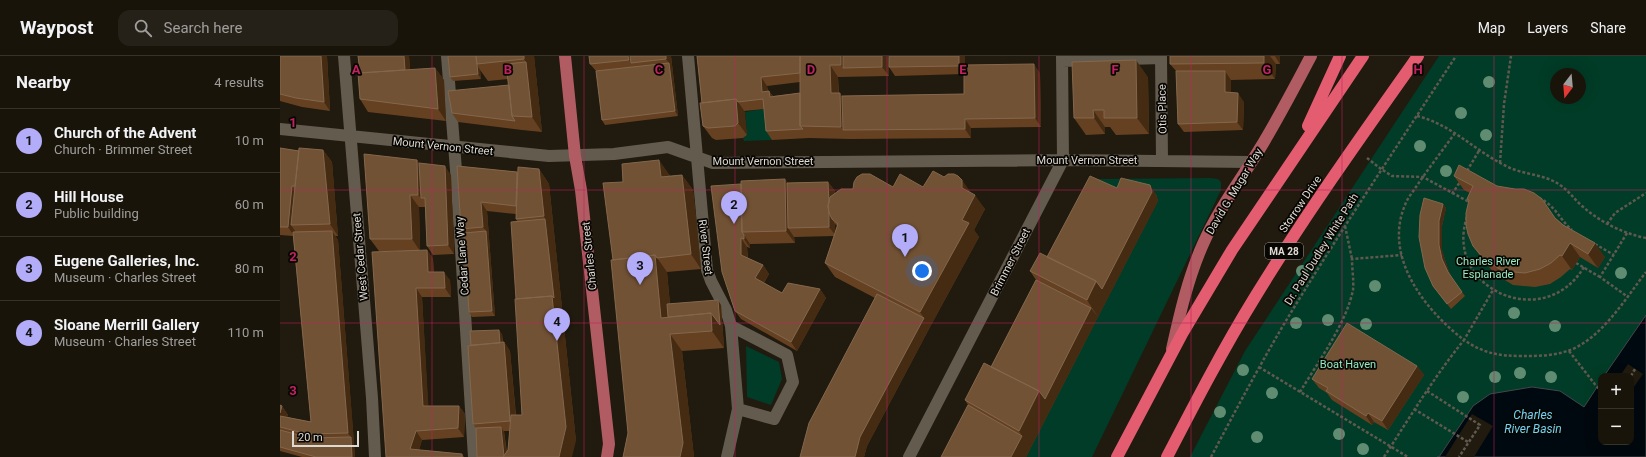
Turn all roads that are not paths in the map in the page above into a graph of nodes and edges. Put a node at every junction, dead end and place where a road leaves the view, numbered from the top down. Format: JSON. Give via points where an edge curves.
{"nodes":[{"id":1,"x":344,"y":56,"type":"edge"},
{"id":2,"x":447,"y":56,"type":"edge"},
{"id":3,"x":565,"y":56,"type":"edge"},
{"id":4,"x":688,"y":56,"type":"edge"},
{"id":5,"x":1311,"y":56,"type":"edge"},
{"id":6,"x":1340,"y":56,"type":"edge"},
{"id":7,"x":1363,"y":56,"type":"edge"},
{"id":8,"x":1418,"y":56,"type":"edge"},
{"id":9,"x":1161,"y":57,"type":"edge"},
{"id":10,"x":1062,"y":58,"type":"edge"},
{"id":11,"x":280,"y":129,"type":"edge"},
{"id":12,"x":350,"y":136,"type":"junction"},
{"id":13,"x":455,"y":148,"type":"junction"},
{"id":14,"x":575,"y":156,"type":"junction"},
{"id":15,"x":1294,"y":157,"type":"junction"},
{"id":16,"x":696,"y":158,"type":"junction"},
{"id":17,"x":1063,"y":160,"type":"junction"},
{"id":18,"x":1162,"y":160,"type":"junction"},
{"id":19,"x":1251,"y":162,"type":"junction"},
{"id":20,"x":731,"y":326,"type":"junction"},
{"id":21,"x":1170,"y":357,"type":"junction"},
{"id":22,"x":738,"y":409,"type":"junction"},
{"id":23,"x":375,"y":457,"type":"edge"},
{"id":24,"x":474,"y":457,"type":"edge"},
{"id":25,"x":607,"y":457,"type":"edge"},
{"id":26,"x":727,"y":457,"type":"edge"},
{"id":27,"x":909,"y":457,"type":"edge"},
{"id":28,"x":1117,"y":457,"type":"edge"},
{"id":29,"x":1167,"y":457,"type":"edge"}],
"edges":[{"from":1,"to":12,"type":"street","name":"West Cedar Street"},
{"from":2,"to":13,"type":"street","name":"Cedar Lane Way"},
{"from":3,"to":14,"type":"main road","name":"Charles Street"},
{"from":4,"to":16,"type":"street","name":"River Street"},
{"from":5,"to":19,"type":"main road","name":"David G. Mugar Way"},
{"from":6,"to":15,"type":"highway"},
{"from":7,"to":15,"type":"highway"},
{"from":8,"to":29,"type":"highway","name":"Storrow Drive","number":"MA 28","via":[[1254,298]]},
{"from":9,"to":10,"type":"street","name":"Otis Place"},
{"from":9,"to":18,"type":"street","name":"Otis Place"},
{"from":10,"to":17,"type":"street","name":"Brimmer Street"},
{"from":11,"to":12,"type":"street","name":"Mount Vernon Street"},
{"from":12,"to":13,"type":"street","name":"Mount Vernon Street"},
{"from":12,"to":23,"type":"street","name":"West Cedar Street"},
{"from":13,"to":14,"type":"street","name":"Mount Vernon Street"},
{"from":13,"to":24,"type":"street","name":"Cedar Lane Way"},
{"from":14,"to":16,"type":"street","name":"Mount Vernon Street","via":[[668,147]]},
{"from":14,"to":25,"type":"main road","name":"Charles Street","via":[[582,190],[610,444]]},
{"from":15,"to":21,"type":"highway","via":[[1228,256]]},
{"from":16,"to":17,"type":"street","name":"Mount Vernon Street","via":[[713,162]]},
{"from":16,"to":20,"type":"street","name":"River Street","via":[[707,270]]},
{"from":17,"to":18,"type":"street","name":"Mount Vernon Street"},
{"from":17,"to":27,"type":"street","name":"Brimmer Street"},
{"from":18,"to":19,"type":"street","name":"Mount Vernon Street"},
{"from":19,"to":21,"type":"main road","name":"David G. Mugar Way","via":[[1213,224],[1196,260]]},
{"from":20,"to":22,"type":"street","name":"River Street"},
{"from":20,"to":22,"type":"street","via":[[788,355],[793,382],[774,419]]},
{"from":21,"to":28,"type":"highway"},
{"from":22,"to":26,"type":"street","name":"River Street"}]}
